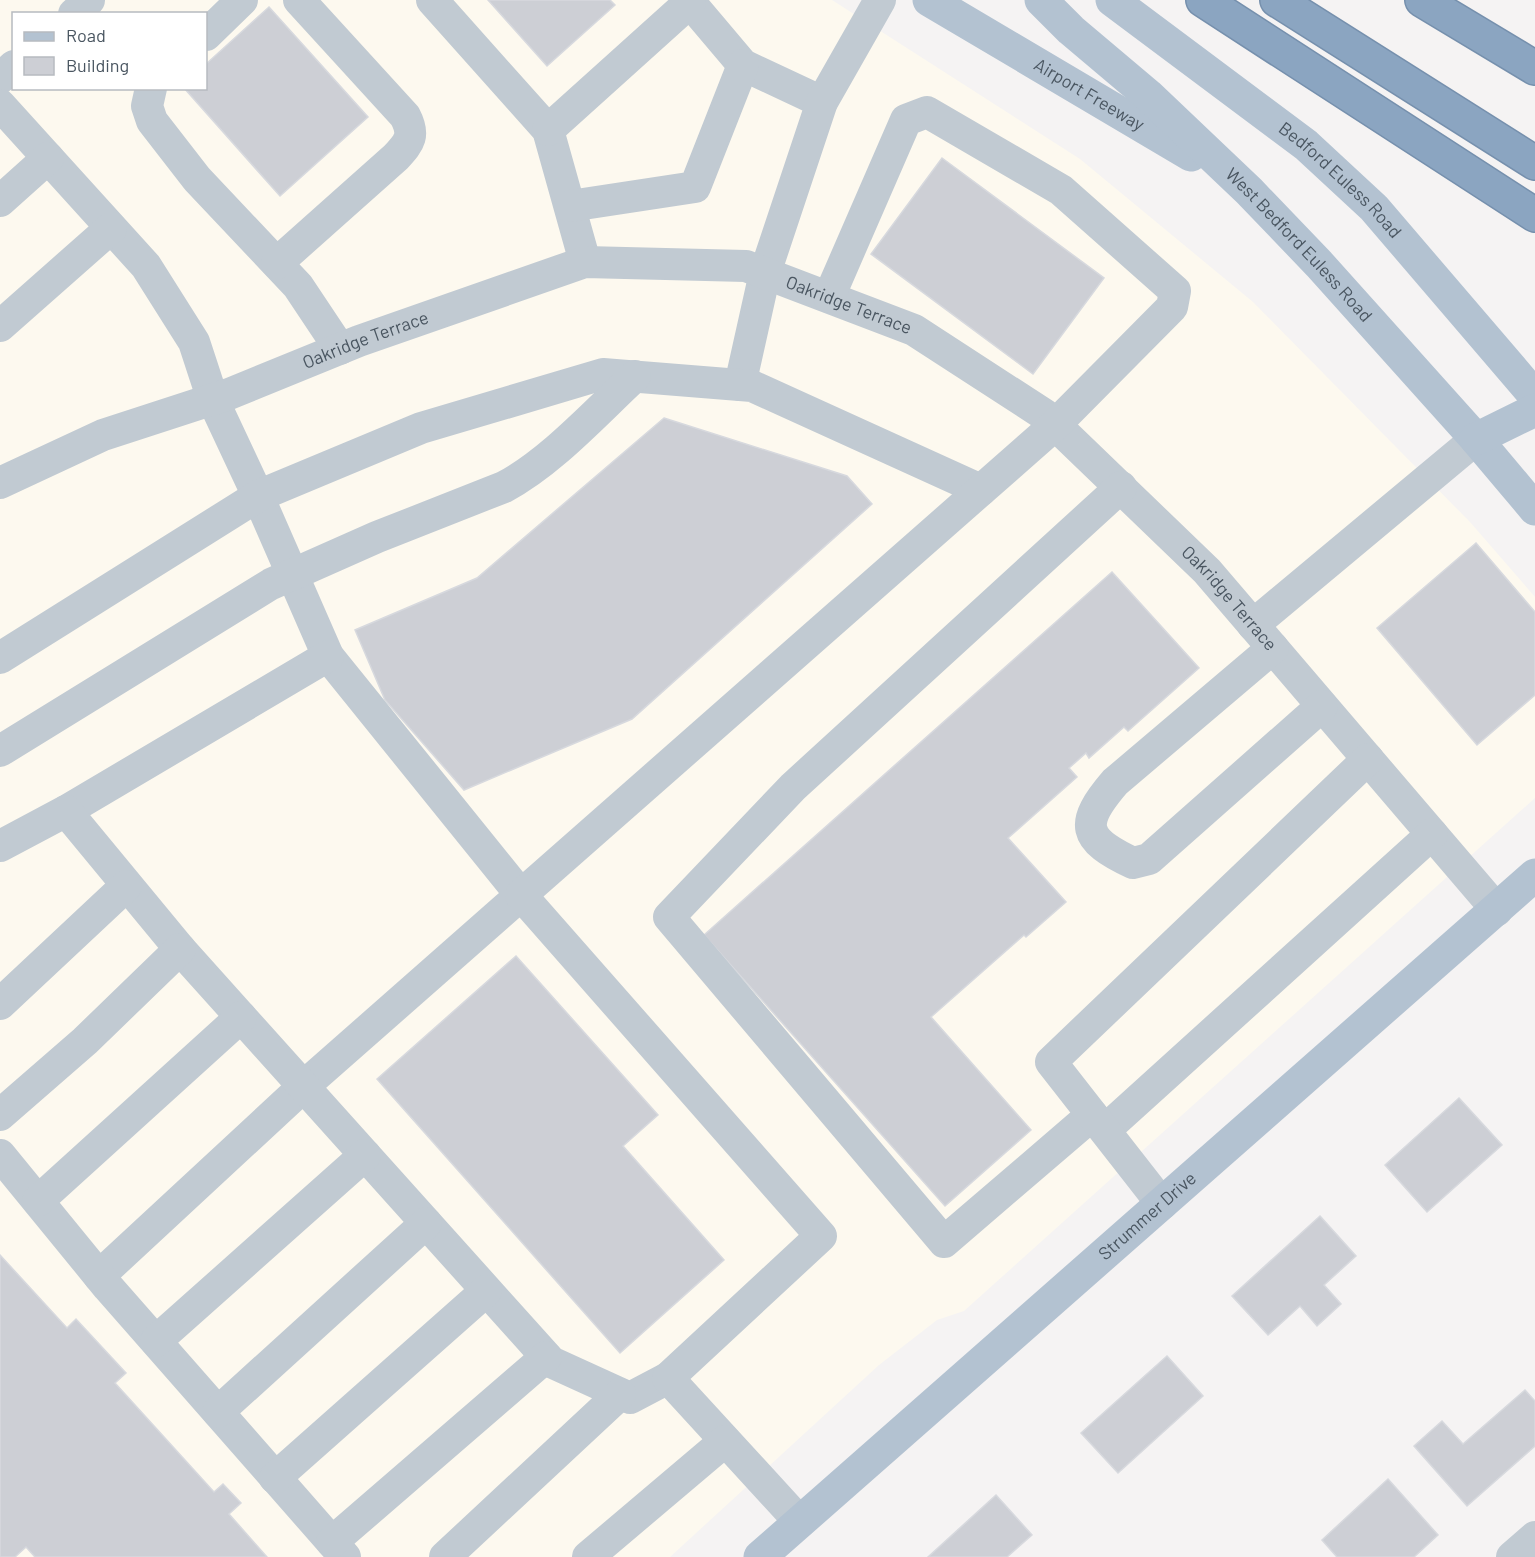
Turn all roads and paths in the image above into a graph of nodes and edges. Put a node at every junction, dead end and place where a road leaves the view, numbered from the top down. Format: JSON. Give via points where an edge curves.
{"nodes":[{"id":1,"x":89,"y":0,"type":"edge"},
{"id":2,"x":242,"y":0,"type":"edge"},
{"id":3,"x":299,"y":0,"type":"edge"},
{"id":4,"x":432,"y":0,"type":"edge"},
{"id":5,"x":880,"y":0,"type":"edge"},
{"id":6,"x":929,"y":0,"type":"edge"},
{"id":7,"x":1041,"y":0,"type":"edge"},
{"id":8,"x":1112,"y":0,"type":"edge"},
{"id":9,"x":1203,"y":0,"type":"edge"},
{"id":10,"x":1277,"y":0,"type":"edge"},
{"id":11,"x":1422,"y":0,"type":"edge"},
{"id":12,"x":689,"y":1,"type":"edge"},
{"id":13,"x":76,"y":12,"type":"edge"},
{"id":14,"x":207,"y":34,"type":"edge"},
{"id":15,"x":743,"y":65,"type":"junction"},
{"id":16,"x":12,"y":68,"type":"edge"},
{"id":17,"x":1535,"y":68,"type":"edge"},
{"id":18,"x":0,"y":78,"type":"edge"},
{"id":19,"x":151,"y":90,"type":"edge"},
{"id":20,"x":822,"y":102,"type":"junction"},
{"id":21,"x":0,"y":105,"type":"edge"},
{"id":22,"x":548,"y":130,"type":"junction"},
{"id":23,"x":48,"y":158,"type":"junction"},
{"id":24,"x":1535,"y":163,"type":"edge"},
{"id":25,"x":1249,"y":191,"type":"junction"},
{"id":26,"x":0,"y":201,"type":"edge"},
{"id":27,"x":570,"y":206,"type":"junction"},
{"id":28,"x":1535,"y":215,"type":"edge"},
{"id":29,"x":111,"y":228,"type":"junction"},
{"id":30,"x":585,"y":262,"type":"junction"},
{"id":31,"x":277,"y":263,"type":"junction"},
{"id":32,"x":765,"y":273,"type":"junction"},
{"id":33,"x":829,"y":297,"type":"junction"},
{"id":34,"x":0,"y":326,"type":"edge"},
{"id":35,"x":340,"y":349,"type":"junction"},
{"id":36,"x":635,"y":376,"type":"junction"},
{"id":37,"x":740,"y":385,"type":"junction"},
{"id":38,"x":1535,"y":396,"type":"edge"},
{"id":39,"x":213,"y":400,"type":"junction"},
{"id":40,"x":1535,"y":410,"type":"edge"},
{"id":41,"x":1055,"y":425,"type":"junction"},
{"id":42,"x":1476,"y":439,"type":"junction"},
{"id":43,"x":0,"y":483,"type":"edge"},
{"id":44,"x":1121,"y":487,"type":"junction"},
{"id":45,"x":981,"y":490,"type":"junction"},
{"id":46,"x":258,"y":496,"type":"junction"},
{"id":47,"x":1535,"y":509,"type":"edge"},
{"id":48,"x":292,"y":573,"type":"junction"},
{"id":49,"x":1263,"y":637,"type":"junction"},
{"id":50,"x":328,"y":656,"type":"junction"},
{"id":51,"x":0,"y":658,"type":"edge"},
{"id":52,"x":1322,"y":706,"type":"junction"},
{"id":53,"x":0,"y":751,"type":"edge"},
{"id":54,"x":1368,"y":759,"type":"junction"},
{"id":55,"x":66,"y":811,"type":"junction"},
{"id":56,"x":1432,"y":834,"type":"junction"},
{"id":57,"x":0,"y":846,"type":"edge"},
{"id":58,"x":1535,"y":875,"type":"edge"},
{"id":59,"x":126,"y":886,"type":"junction"},
{"id":60,"x":521,"y":895,"type":"junction"},
{"id":61,"x":1497,"y":910,"type":"junction"},
{"id":62,"x":180,"y":949,"type":"junction"},
{"id":63,"x":0,"y":1004,"type":"edge"},
{"id":64,"x":241,"y":1017,"type":"junction"},
{"id":65,"x":304,"y":1086,"type":"junction"},
{"id":66,"x":0,"y":1115,"type":"edge"},
{"id":67,"x":1098,"y":1122,"type":"junction"},
{"id":68,"x":0,"y":1155,"type":"edge"},
{"id":69,"x":365,"y":1155,"type":"junction"},
{"id":70,"x":38,"y":1202,"type":"junction"},
{"id":71,"x":1162,"y":1204,"type":"junction"},
{"id":72,"x":426,"y":1223,"type":"junction"},
{"id":73,"x":99,"y":1276,"type":"junction"},
{"id":74,"x":486,"y":1291,"type":"junction"},
{"id":75,"x":156,"y":1341,"type":"junction"},
{"id":76,"x":546,"y":1357,"type":"junction"},
{"id":77,"x":668,"y":1378,"type":"junction"},
{"id":78,"x":620,"y":1394,"type":"junction"},
{"id":79,"x":218,"y":1412,"type":"junction"},
{"id":80,"x":725,"y":1441,"type":"junction"},
{"id":81,"x":275,"y":1478,"type":"junction"},
{"id":82,"x":800,"y":1522,"type":"junction"},
{"id":83,"x":1535,"y":1537,"type":"edge"},
{"id":84,"x":338,"y":1550,"type":"edge"},
{"id":85,"x":445,"y":1557,"type":"edge"},
{"id":86,"x":588,"y":1557,"type":"edge"},
{"id":87,"x":760,"y":1557,"type":"edge"},
{"id":88,"x":1512,"y":1557,"type":"edge"}],
"edges":[{"from":1,"to":13,"type":"street"},
{"from":2,"to":14,"type":"street"},
{"from":3,"to":31,"type":"street","via":[[405,116],[411,128],[408,144],[396,157]]},
{"from":4,"to":22,"type":"street"},
{"from":5,"to":20,"type":"street"},
{"from":6,"to":25,"type":"main road","name":"Airport Freeway"},
{"from":7,"to":25,"type":"main road","name":"West Bedford Euless Road"},
{"from":8,"to":38,"type":"main road","name":"Bedford Euless Road","via":[[1306,145],[1374,208]]},
{"from":9,"to":28,"type":"highway"},
{"from":10,"to":24,"type":"highway"},
{"from":11,"to":17,"type":"highway"},
{"from":12,"to":15,"type":"street"},
{"from":12,"to":22,"type":"street"},
{"from":15,"to":20,"type":"street"},
{"from":15,"to":27,"type":"street","via":[[695,187]]},
{"from":16,"to":18,"type":"street"},
{"from":19,"to":31,"type":"street","via":[[147,106],[152,121],[197,179]]},
{"from":20,"to":32,"type":"street"},
{"from":21,"to":23,"type":"street"},
{"from":22,"to":27,"type":"street"},
{"from":23,"to":26,"type":"street"},
{"from":23,"to":29,"type":"street"},
{"from":25,"to":42,"type":"main road","name":"West Bedford Euless Road"},
{"from":27,"to":30,"type":"street"},
{"from":29,"to":34,"type":"street"},
{"from":29,"to":39,"type":"street","via":[[146,266],[194,342]]},
{"from":30,"to":32,"type":"street","name":"Oakridge Terrace","via":[[746,266]]},
{"from":30,"to":35,"type":"street","name":"Oakridge Terrace"},
{"from":31,"to":35,"type":"street","via":[[298,286]]},
{"from":32,"to":33,"type":"street","name":"Oakridge Terrace"},
{"from":32,"to":37,"type":"street"},
{"from":33,"to":41,"type":"street","name":"Oakridge Terrace","via":[[914,330]]},
{"from":33,"to":41,"type":"street","via":[[906,120],[927,112],[1061,190],[1175,291],[1173,307]]},
{"from":35,"to":39,"type":"street","name":"Oakridge Terrace"},
{"from":36,"to":37,"type":"street"},
{"from":36,"to":46,"type":"street","via":[[603,374],[421,428]]},
{"from":36,"to":48,"type":"street","via":[[545,460],[504,488]]},
{"from":37,"to":45,"type":"street","via":[[752,386]]},
{"from":39,"to":43,"type":"street","name":"Oakridge Terrace","via":[[103,435]]},
{"from":39,"to":46,"type":"street"},
{"from":40,"to":42,"type":"main road"},
{"from":41,"to":44,"type":"street","name":"Oakridge Terrace"},
{"from":41,"to":45,"type":"street"},
{"from":42,"to":47,"type":"main road","name":"West Bedford Euless Road"},
{"from":42,"to":49,"type":"street"},
{"from":44,"to":49,"type":"street","name":"Oakridge Terrace","via":[[1207,571]]},
{"from":44,"to":67,"type":"street","via":[[793,787],[669,917],[944,1242]]},
{"from":45,"to":60,"type":"street"},
{"from":46,"to":48,"type":"street"},
{"from":46,"to":51,"type":"street"},
{"from":48,"to":50,"type":"street"},
{"from":48,"to":53,"type":"street"},
{"from":49,"to":52,"type":"street","name":"Oakridge Terrace"},
{"from":49,"to":52,"type":"street","via":[[1098,802],[1091,815],[1091,830],[1099,843],[1133,863],[1149,859]]},
{"from":50,"to":55,"type":"street"},
{"from":50,"to":60,"type":"street"},
{"from":52,"to":54,"type":"street","name":"Oakridge Terrace"},
{"from":54,"to":56,"type":"street","name":"Oakridge Terrace"},
{"from":54,"to":67,"type":"street","via":[[1052,1062]]},
{"from":55,"to":57,"type":"street"},
{"from":55,"to":59,"type":"street"},
{"from":56,"to":61,"type":"street","name":"Oakridge Terrace"},
{"from":56,"to":67,"type":"street"},
{"from":58,"to":61,"type":"main road","name":"Strummer Drive"},
{"from":59,"to":62,"type":"street"},
{"from":59,"to":63,"type":"street"},
{"from":60,"to":65,"type":"street"},
{"from":60,"to":77,"type":"street","via":[[821,1236]]},
{"from":61,"to":71,"type":"main road","name":"Strummer Drive"},
{"from":62,"to":64,"type":"street"},
{"from":62,"to":66,"type":"street","via":[[85,1041]]},
{"from":64,"to":65,"type":"street"},
{"from":64,"to":70,"type":"street"},
{"from":65,"to":69,"type":"street"},
{"from":65,"to":73,"type":"street"},
{"from":67,"to":71,"type":"street"},
{"from":68,"to":70,"type":"street"},
{"from":69,"to":72,"type":"street"},
{"from":69,"to":75,"type":"street"},
{"from":70,"to":73,"type":"street"},
{"from":71,"to":82,"type":"main road","name":"Strummer Drive"},
{"from":72,"to":74,"type":"street"},
{"from":72,"to":79,"type":"street"},
{"from":73,"to":75,"type":"street"},
{"from":74,"to":76,"type":"street"},
{"from":74,"to":81,"type":"street"},
{"from":75,"to":79,"type":"street"},
{"from":76,"to":78,"type":"street"},
{"from":76,"to":84,"type":"street"},
{"from":77,"to":78,"type":"street","via":[[630,1398]]},
{"from":77,"to":80,"type":"street"},
{"from":78,"to":85,"type":"street"},
{"from":79,"to":81,"type":"street"},
{"from":80,"to":82,"type":"street"},
{"from":80,"to":86,"type":"street"},
{"from":81,"to":84,"type":"street"},
{"from":82,"to":87,"type":"main road","name":"Strummer Drive"},
{"from":83,"to":88,"type":"street"}]}
